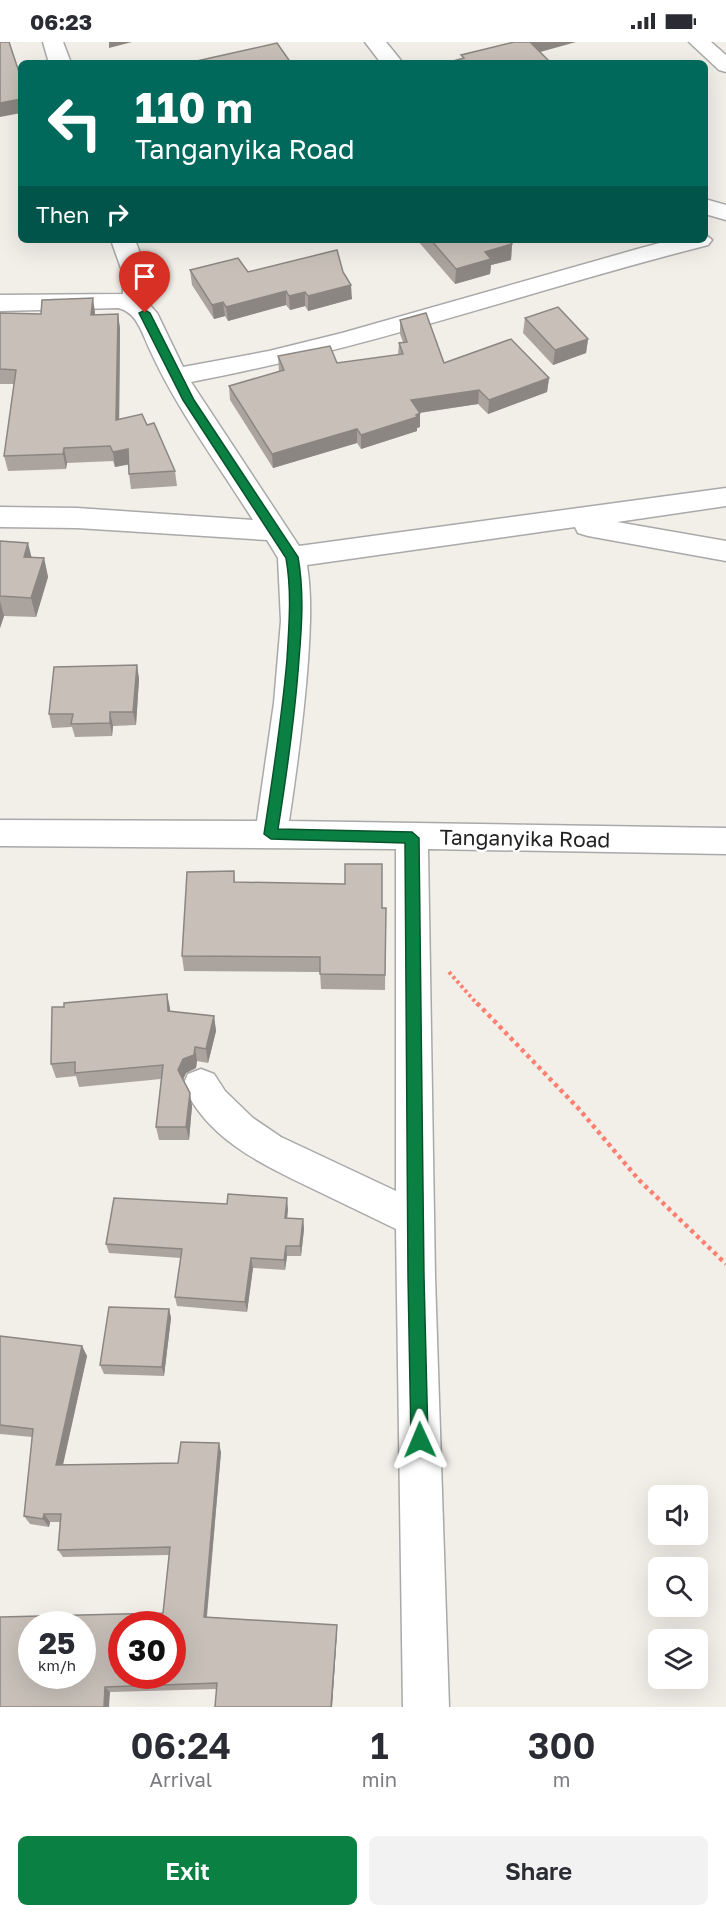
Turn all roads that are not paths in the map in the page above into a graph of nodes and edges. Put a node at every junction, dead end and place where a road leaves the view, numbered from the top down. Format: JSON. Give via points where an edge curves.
{"nodes":[{"id":1,"x":53,"y":42,"type":"edge"},
{"id":2,"x":375,"y":42,"type":"edge"},
{"id":3,"x":699,"y":42,"type":"edge"},
{"id":4,"x":59,"y":60,"type":"edge"},
{"id":5,"x":390,"y":60,"type":"edge"},
{"id":6,"x":726,"y":67,"type":"edge"},
{"id":7,"x":708,"y":72,"type":"edge"},
{"id":8,"x":708,"y":207,"type":"edge"},
{"id":9,"x":726,"y":213,"type":"edge"},
{"id":10,"x":726,"y":234,"type":"edge"},
{"id":11,"x":708,"y":238,"type":"edge"},
{"id":12,"x":125,"y":243,"type":"edge"},
{"id":13,"x":688,"y":243,"type":"edge"},
{"id":14,"x":0,"y":303,"type":"edge"},
{"id":15,"x":134,"y":304,"type":"junction"},
{"id":16,"x":175,"y":377,"type":"junction"},
{"id":17,"x":726,"y":496,"type":"edge"},
{"id":18,"x":0,"y":517,"type":"edge"},
{"id":19,"x":554,"y":521,"type":"junction"},
{"id":20,"x":275,"y":531,"type":"junction"},
{"id":21,"x":726,"y":550,"type":"edge"},
{"id":22,"x":292,"y":557,"type":"junction"},
{"id":23,"x":0,"y":834,"type":"edge"},
{"id":24,"x":271,"y":834,"type":"junction"},
{"id":25,"x":412,"y":838,"type":"junction"},
{"id":26,"x":726,"y":841,"type":"edge"},
{"id":27,"x":201,"y":1085,"type":"dead end"},
{"id":28,"x":415,"y":1219,"type":"junction"},
{"id":29,"x":426,"y":1707,"type":"edge"}],
"edges":[{"from":1,"to":4,"type":"street"},
{"from":2,"to":5,"type":"street"},
{"from":3,"to":6,"type":"street"},
{"from":6,"to":7,"type":"street"},
{"from":8,"to":9,"type":"street"},
{"from":10,"to":11,"type":"street"},
{"from":12,"to":15,"type":"street","via":[[138,283]]},
{"from":13,"to":16,"type":"street","via":[[299,352]]},
{"from":14,"to":15,"type":"street","via":[[118,300]]},
{"from":15,"to":16,"type":"street","via":[[145,313]]},
{"from":16,"to":20,"type":"street"},
{"from":17,"to":19,"type":"street"},
{"from":18,"to":20,"type":"street"},
{"from":19,"to":21,"type":"street"},
{"from":19,"to":22,"type":"street"},
{"from":20,"to":22,"type":"street"},
{"from":22,"to":24,"type":"street","via":[[296,615],[289,712]]},
{"from":23,"to":24,"type":"street","name":"Tanganyika Road"},
{"from":24,"to":25,"type":"street","name":"Tanganyika Road"},
{"from":25,"to":26,"type":"street","name":"Tanganyika Road"},
{"from":25,"to":28,"type":"street"},
{"from":27,"to":28,"type":"street","via":[[212,1103],[240,1130],[268,1149]]},
{"from":28,"to":29,"type":"street"}]}
